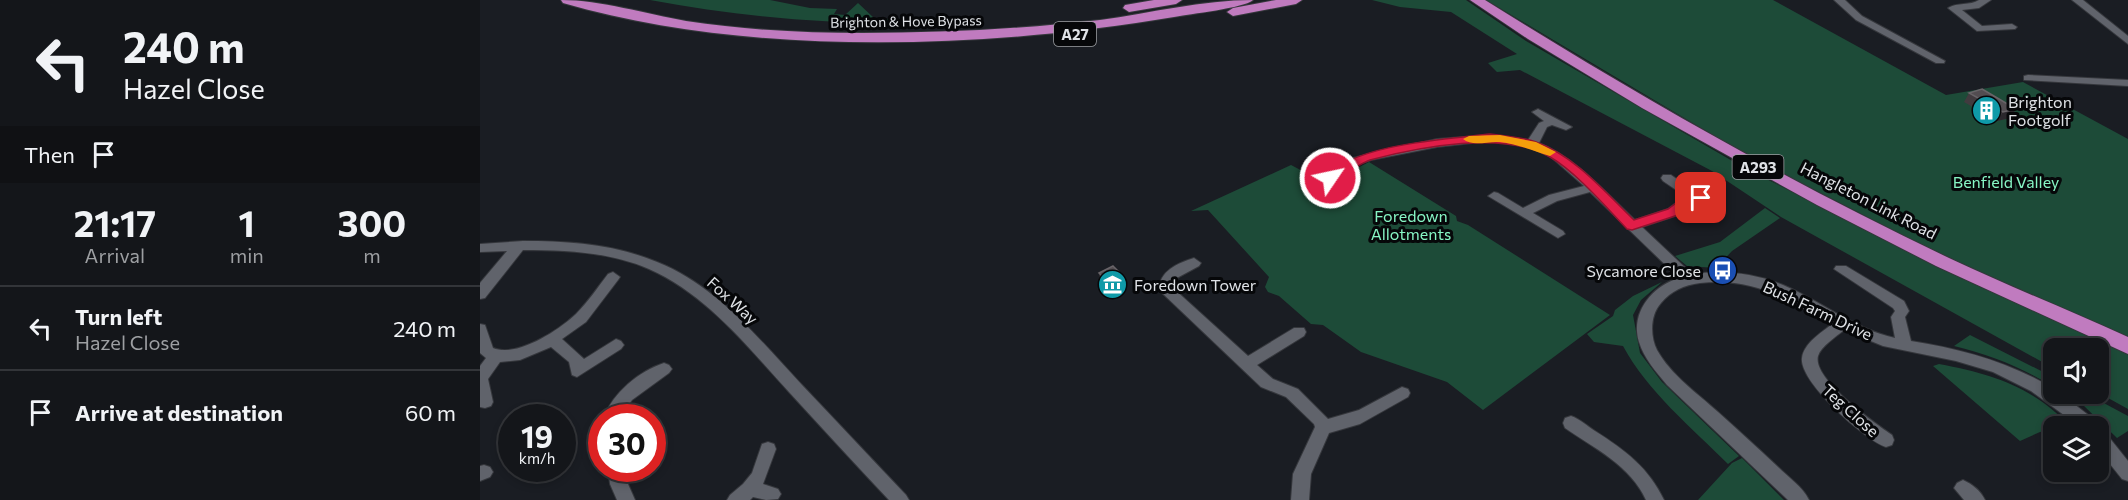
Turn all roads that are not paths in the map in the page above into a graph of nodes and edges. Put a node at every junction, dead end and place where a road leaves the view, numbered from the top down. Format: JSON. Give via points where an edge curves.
{"nodes":[{"id":1,"x":567,"y":0,"type":"edge"},
{"id":2,"x":605,"y":0,"type":"edge"},
{"id":3,"x":1176,"y":0,"type":"edge"},
{"id":4,"x":1212,"y":0,"type":"edge"},
{"id":5,"x":1247,"y":0,"type":"edge"},
{"id":6,"x":1296,"y":0,"type":"edge"},
{"id":7,"x":1476,"y":0,"type":"edge"},
{"id":8,"x":1839,"y":0,"type":"edge"},
{"id":9,"x":1986,"y":0,"type":"edge"},
{"id":10,"x":2077,"y":0,"type":"edge"},
{"id":11,"x":2012,"y":27,"type":"dead end"},
{"id":12,"x":961,"y":28,"type":"junction"},
{"id":13,"x":852,"y":39,"type":"junction"},
{"id":14,"x":2128,"y":41,"type":"edge"},
{"id":15,"x":1940,"y":62,"type":"dead end"},
{"id":16,"x":2028,"y":78,"type":"dead end"},
{"id":17,"x":2128,"y":83,"type":"edge"},
{"id":18,"x":1538,"y":112,"type":"dead end"},
{"id":19,"x":1551,"y":121,"type":"junction"},
{"id":20,"x":1566,"y":127,"type":"dead end"},
{"id":21,"x":1532,"y":144,"type":"junction"},
{"id":22,"x":1330,"y":178,"type":"dead end"},
{"id":23,"x":1666,"y":178,"type":"dead end"},
{"id":24,"x":1593,"y":187,"type":"junction"},
{"id":25,"x":1494,"y":196,"type":"dead end"},
{"id":26,"x":1693,"y":196,"type":"junction"},
{"id":27,"x":1709,"y":202,"type":"dead end"},
{"id":28,"x":1523,"y":213,"type":"junction"},
{"id":29,"x":1632,"y":226,"type":"junction"},
{"id":30,"x":1558,"y":234,"type":"dead end"},
{"id":31,"x":518,"y":247,"type":"junction"},
{"id":32,"x":480,"y":248,"type":"edge"},
{"id":33,"x":1194,"y":264,"type":"dead end"},
{"id":34,"x":1841,"y":269,"type":"dead end"},
{"id":35,"x":486,"y":277,"type":"edge"},
{"id":36,"x":613,"y":277,"type":"dead end"},
{"id":37,"x":1689,"y":279,"type":"junction"},
{"id":38,"x":480,"y":294,"type":"edge"},
{"id":39,"x":1842,"y":323,"type":"junction"},
{"id":40,"x":480,"y":329,"type":"edge"},
{"id":41,"x":1299,"y":332,"type":"dead end"},
{"id":42,"x":552,"y":339,"type":"junction"},
{"id":43,"x":616,"y":345,"type":"dead end"},
{"id":44,"x":1904,"y":345,"type":"junction"},
{"id":45,"x":2128,"y":346,"type":"edge"},
{"id":46,"x":495,"y":357,"type":"junction"},
{"id":47,"x":1247,"y":364,"type":"junction"},
{"id":48,"x":664,"y":369,"type":"dead end"},
{"id":49,"x":1402,"y":393,"type":"dead end"},
{"id":50,"x":484,"y":402,"type":"dead end"},
{"id":51,"x":621,"y":404,"type":"edge"},
{"id":52,"x":2079,"y":416,"type":"edge"},
{"id":53,"x":1571,"y":423,"type":"dead end"},
{"id":54,"x":1323,"y":427,"type":"junction"},
{"id":55,"x":1886,"y":440,"type":"dead end"},
{"id":56,"x":768,"y":449,"type":"dead end"},
{"id":57,"x":2109,"y":450,"type":"edge"},
{"id":58,"x":2128,"y":474,"type":"edge"},
{"id":59,"x":619,"y":482,"type":"edge"},
{"id":60,"x":752,"y":489,"type":"junction"},
{"id":61,"x":772,"y":494,"type":"dead end"},
{"id":62,"x":626,"y":500,"type":"edge"},
{"id":63,"x":736,"y":500,"type":"edge"},
{"id":64,"x":900,"y":500,"type":"edge"},
{"id":65,"x":1300,"y":500,"type":"edge"},
{"id":66,"x":1655,"y":500,"type":"edge"},
{"id":67,"x":1800,"y":500,"type":"edge"}],
"edges":[{"from":1,"to":13,"type":"highway","name":"Brighton & Hove Bypass","number":"A27","via":[[595,9],[717,31]]},
{"from":2,"to":12,"type":"highway","name":"Brighton & Hove Bypass","number":"A27","via":[[703,18],[771,25],[850,30]]},
{"from":3,"to":12,"type":"highway","number":"A27"},
{"from":4,"to":12,"type":"highway","name":"Brighton & Hove Bypass","number":"A27","via":[[1115,16]]},
{"from":5,"to":13,"type":"highway","name":"Brighton & Hove Bypass","number":"A27","via":[[1113,23]]},
{"from":6,"to":13,"type":"highway","number":"A27","via":[[1140,28],[999,40]]},
{"from":7,"to":45,"type":"highway","name":"Hangleton Link Road","number":"A293","via":[[1744,160],[1944,262]]},
{"from":8,"to":15,"type":"street","via":[[1859,18]]},
{"from":9,"to":11,"type":"street","via":[[1976,6],[1953,8],[1980,29]]},
{"from":10,"to":14,"type":"street"},
{"from":16,"to":17,"type":"street"},
{"from":18,"to":19,"type":"street"},
{"from":19,"to":20,"type":"street"},
{"from":19,"to":21,"type":"street","via":[[1543,125]]},
{"from":21,"to":22,"type":"street","via":[[1490,138],[1422,146],[1352,162]]},
{"from":21,"to":24,"type":"street","via":[[1555,154]]},
{"from":23,"to":26,"type":"street"},
{"from":24,"to":28,"type":"street","via":[[1553,198]]},
{"from":24,"to":29,"type":"street"},
{"from":25,"to":28,"type":"street"},
{"from":26,"to":27,"type":"street"},
{"from":26,"to":29,"type":"street","via":[[1673,212]]},
{"from":28,"to":30,"type":"street"},
{"from":29,"to":37,"type":"street"},
{"from":31,"to":32,"type":"street","name":"Fox Way"},
{"from":31,"to":35,"type":"street"},
{"from":31,"to":64,"type":"street","name":"Fox Way","via":[[594,250],[630,257],[686,283],[749,338]]},
{"from":33,"to":47,"type":"street","via":[[1168,278],[1166,290]]},
{"from":34,"to":44,"type":"street","via":[[1899,305]]},
{"from":35,"to":38,"type":"street"},
{"from":36,"to":42,"type":"street","via":[[581,318]]},
{"from":37,"to":39,"type":"street","name":"Bush Farm Drive","via":[[1723,277],[1776,288]]},
{"from":37,"to":67,"type":"street","name":"Bush Farm Drive","via":[[1660,293],[1652,303],[1645,318],[1644,334],[1651,353],[1687,393]]},
{"from":39,"to":44,"type":"street","name":"Bush Farm Drive","via":[[1869,336]]},
{"from":39,"to":55,"type":"street","name":"Teg Close","via":[[1811,351],[1808,361],[1813,373],[1836,399]]},
{"from":40,"to":46,"type":"street","via":[[487,352]]},
{"from":41,"to":47,"type":"street"},
{"from":42,"to":43,"type":"street","via":[[577,360],[577,372]]},
{"from":42,"to":46,"type":"street","via":[[512,357]]},
{"from":44,"to":52,"type":"street","name":"Bush Farm Drive","via":[[1995,366],[2027,379]]},
{"from":46,"to":50,"type":"street","via":[[480,378]]},
{"from":47,"to":54,"type":"street","via":[[1267,383],[1292,393],[1321,420]]},
{"from":48,"to":51,"type":"street"},
{"from":49,"to":54,"type":"street","via":[[1354,421]]},
{"from":53,"to":66,"type":"street","via":[[1639,474]]},
{"from":54,"to":65,"type":"street","via":[[1302,474]]},
{"from":56,"to":60,"type":"street"},
{"from":57,"to":58,"type":"street"},
{"from":59,"to":62,"type":"street"},
{"from":60,"to":61,"type":"street"},
{"from":60,"to":63,"type":"street"}]}
